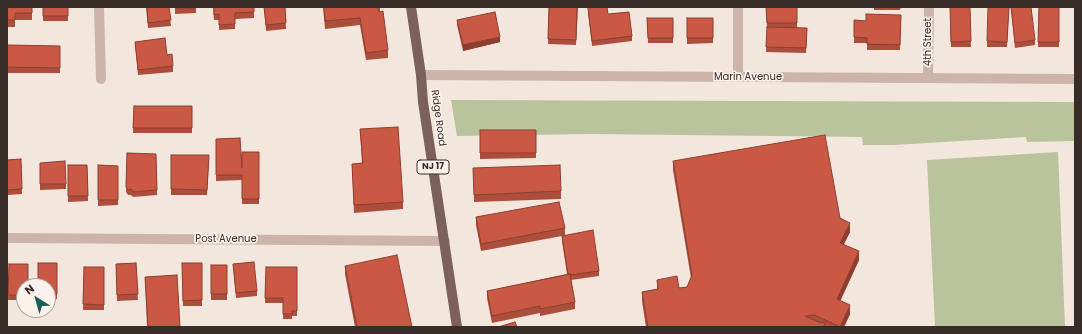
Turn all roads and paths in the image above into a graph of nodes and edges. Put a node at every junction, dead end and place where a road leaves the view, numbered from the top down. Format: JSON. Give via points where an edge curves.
{"nodes":[{"id":1,"x":99,"y":7,"type":"edge"},
{"id":2,"x":411,"y":7,"type":"edge"},
{"id":3,"x":738,"y":7,"type":"edge"},
{"id":4,"x":928,"y":7,"type":"edge"},
{"id":5,"x":421,"y":75,"type":"junction"},
{"id":6,"x":738,"y":77,"type":"junction"},
{"id":7,"x":928,"y":78,"type":"junction"},
{"id":8,"x":1075,"y":78,"type":"edge"},
{"id":9,"x":101,"y":80,"type":"dead end"},
{"id":10,"x":7,"y":238,"type":"edge"},
{"id":11,"x":445,"y":241,"type":"junction"},
{"id":12,"x":457,"y":327,"type":"edge"}],
"edges":[{"from":1,"to":9,"type":"street"},
{"from":2,"to":5,"type":"main road","name":"Ridge Road","number":"NJ 17"},
{"from":3,"to":6,"type":"street"},
{"from":4,"to":7,"type":"street","name":"4th Street"},
{"from":5,"to":6,"type":"street","name":"Marin Avenue"},
{"from":5,"to":11,"type":"main road","name":"Ridge Road","number":"NJ 17"},
{"from":6,"to":7,"type":"street","name":"Marin Avenue"},
{"from":7,"to":8,"type":"street","name":"Marin Avenue"},
{"from":10,"to":11,"type":"street","name":"Post Avenue"},
{"from":11,"to":12,"type":"main road","name":"Ridge Road","number":"NJ 17"}]}
